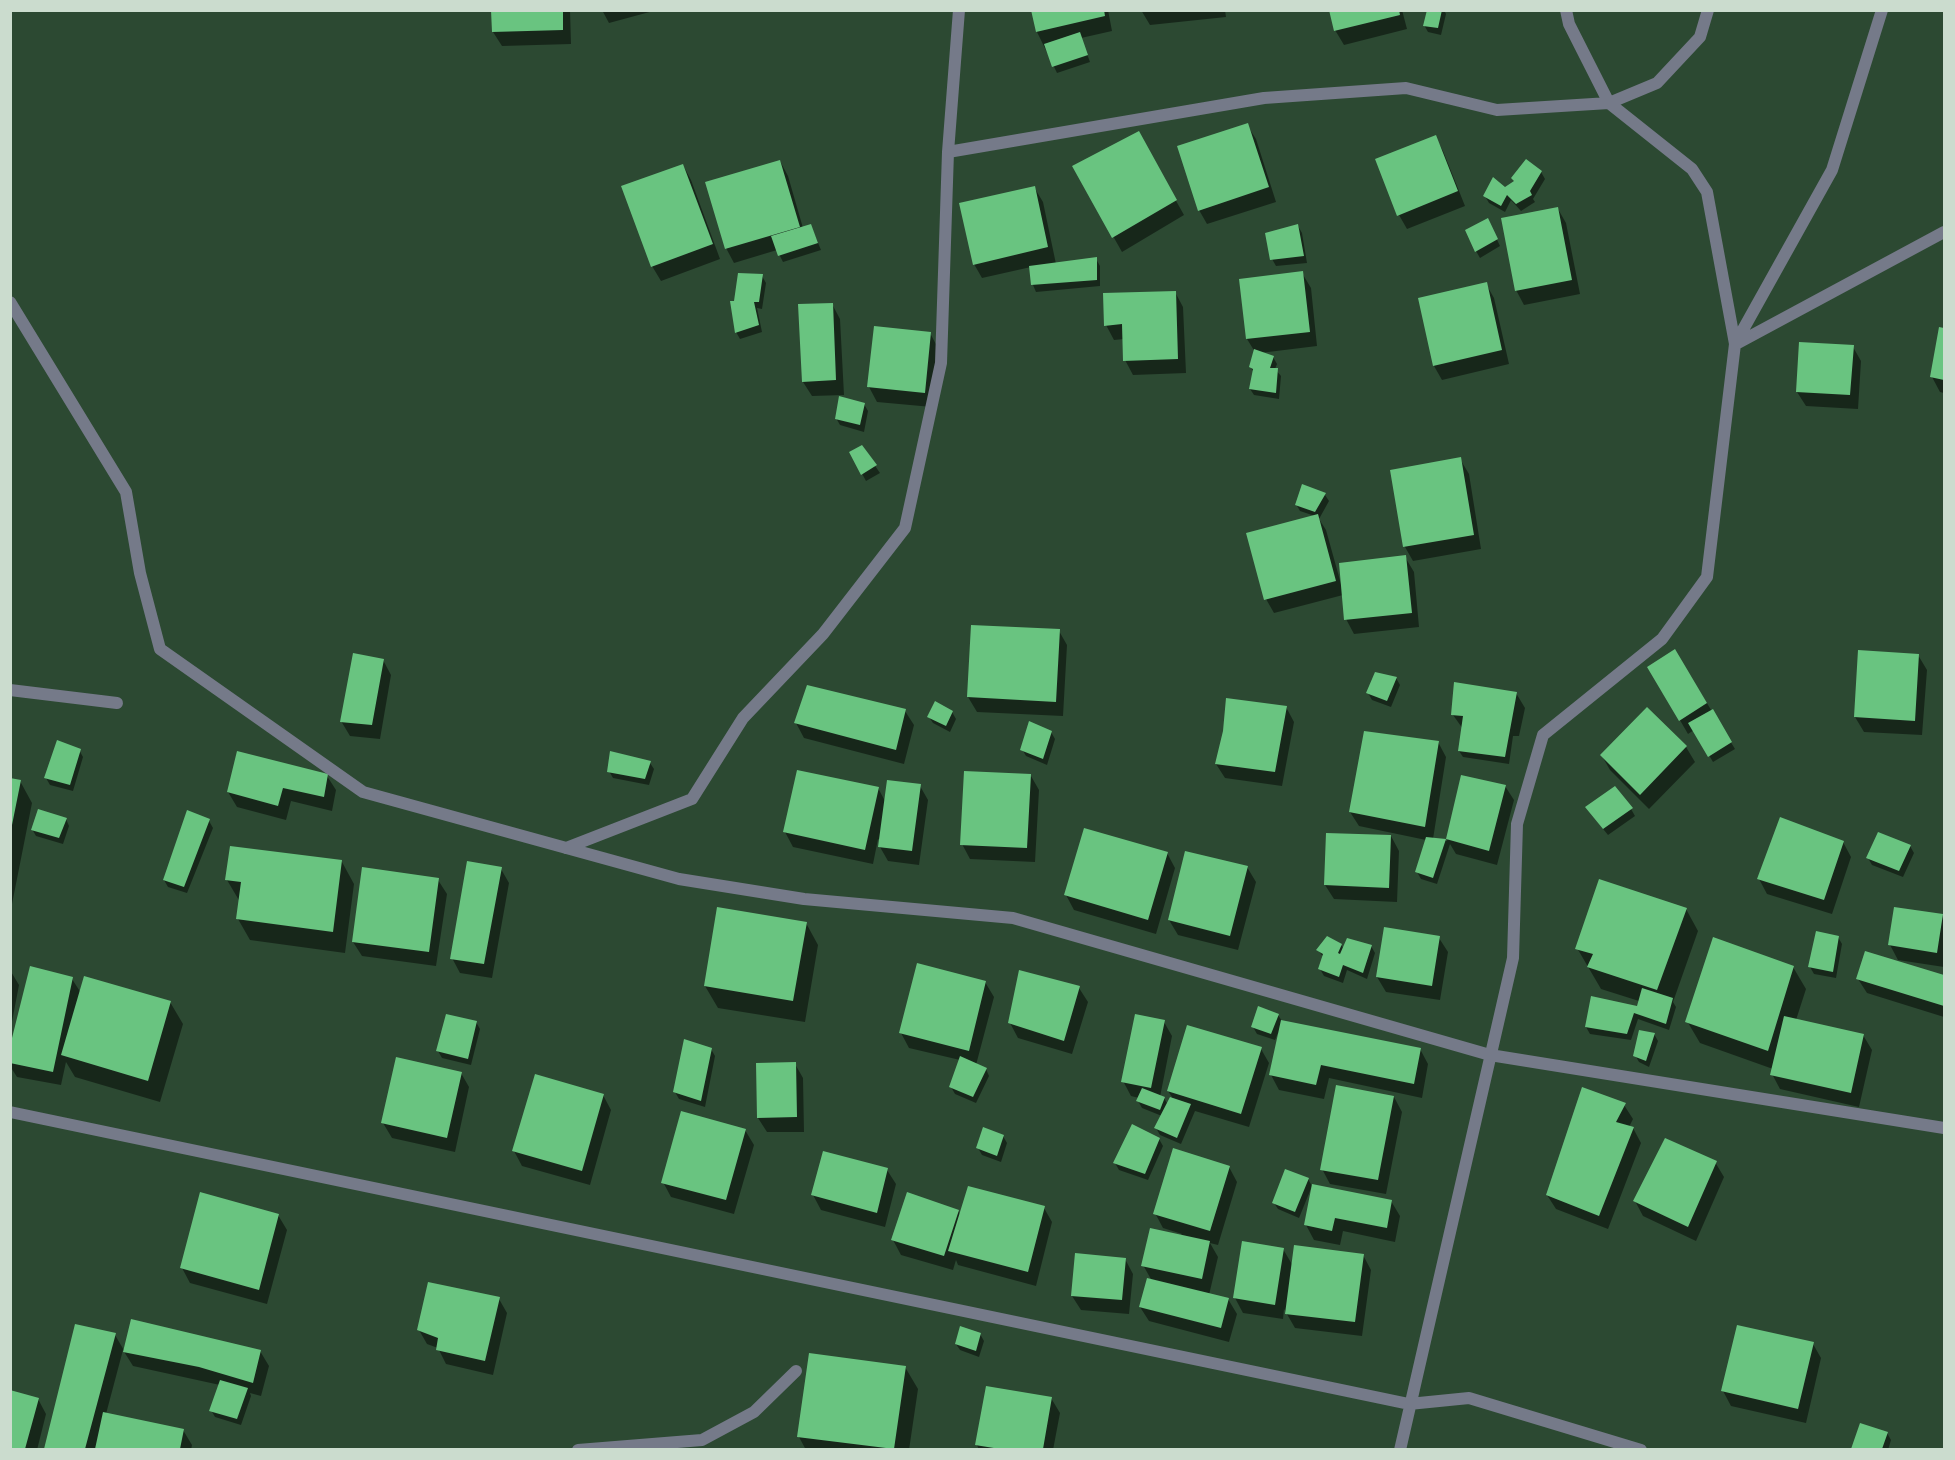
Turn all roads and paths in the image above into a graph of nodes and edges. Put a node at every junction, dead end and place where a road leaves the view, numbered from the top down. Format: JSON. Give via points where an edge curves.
{"nodes":[{"id":1,"x":959,"y":10,"type":"edge"},
{"id":2,"x":1566,"y":10,"type":"edge"},
{"id":3,"x":1708,"y":10,"type":"edge"},
{"id":4,"x":1882,"y":10,"type":"edge"},
{"id":5,"x":1609,"y":103,"type":"junction"},
{"id":6,"x":948,"y":152,"type":"junction"},
{"id":7,"x":1944,"y":232,"type":"edge"},
{"id":8,"x":10,"y":302,"type":"edge"},
{"id":9,"x":1735,"y":344,"type":"junction"},
{"id":10,"x":10,"y":690,"type":"edge"},
{"id":11,"x":117,"y":703,"type":"dead end"},
{"id":12,"x":566,"y":848,"type":"junction"},
{"id":13,"x":1490,"y":1055,"type":"junction"},
{"id":14,"x":10,"y":1112,"type":"edge"},
{"id":15,"x":1944,"y":1128,"type":"edge"},
{"id":16,"x":796,"y":1371,"type":"dead end"},
{"id":17,"x":1409,"y":1404,"type":"junction"},
{"id":18,"x":578,"y":1449,"type":"edge"},
{"id":19,"x":1400,"y":1449,"type":"edge"},
{"id":20,"x":1641,"y":1449,"type":"edge"}],
"edges":[{"from":1,"to":6,"type":"street"},
{"from":2,"to":5,"type":"street","via":[[1569,24]]},
{"from":3,"to":5,"type":"street","via":[[1700,37],[1657,83]]},
{"from":4,"to":9,"type":"street","via":[[1832,170]]},
{"from":5,"to":6,"type":"street","via":[[1497,110],[1406,88],[1264,98]]},
{"from":5,"to":9,"type":"street","via":[[1692,169],[1707,192]]},
{"from":6,"to":12,"type":"street","via":[[941,363],[905,528],[823,634],[743,718],[692,799]]},
{"from":7,"to":9,"type":"street"},
{"from":8,"to":12,"type":"street","via":[[126,492],[140,573],[160,649],[363,792]]},
{"from":9,"to":13,"type":"street","via":[[1707,577],[1662,639],[1543,735],[1517,824],[1513,958]]},
{"from":10,"to":11,"type":"street"},
{"from":12,"to":13,"type":"street","via":[[680,879],[804,899],[1013,918]]},
{"from":13,"to":15,"type":"street"},
{"from":13,"to":17,"type":"street"},
{"from":14,"to":17,"type":"street"},
{"from":16,"to":18,"type":"street","via":[[754,1412],[702,1440]]},
{"from":17,"to":19,"type":"street"},
{"from":17,"to":20,"type":"street","via":[[1469,1398]]}]}
